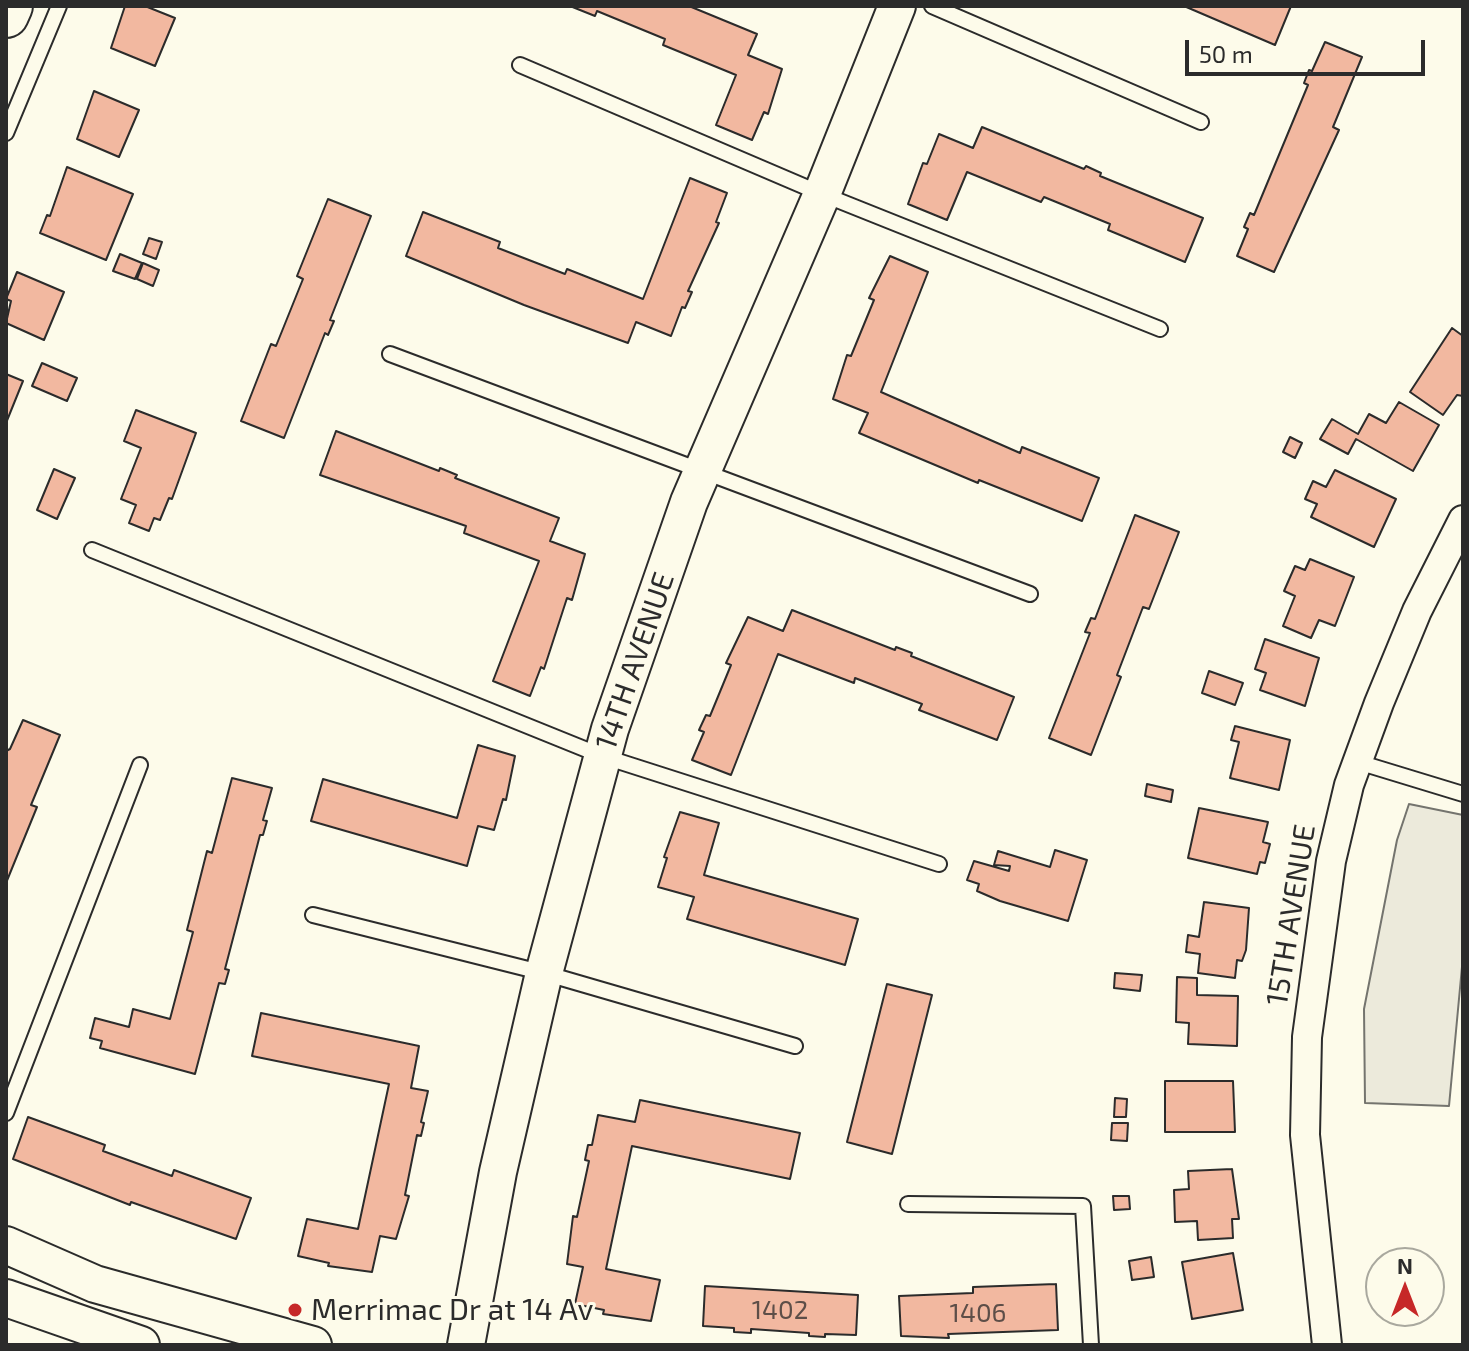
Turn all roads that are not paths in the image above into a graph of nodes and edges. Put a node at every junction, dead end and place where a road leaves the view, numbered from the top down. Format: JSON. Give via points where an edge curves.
{"nodes":[{"id":1,"x":10,"y":6,"type":"edge"},
{"id":2,"x":59,"y":6,"type":"edge"},
{"id":3,"x":897,"y":6,"type":"edge"},
{"id":4,"x":932,"y":6,"type":"edge"},
{"id":5,"x":6,"y":15,"type":"edge"},
{"id":6,"x":520,"y":65,"type":"dead end"},
{"id":7,"x":1201,"y":122,"type":"dead end"},
{"id":8,"x":6,"y":133,"type":"edge"},
{"id":9,"x":822,"y":194,"type":"junction"},
{"id":10,"x":1160,"y":329,"type":"dead end"},
{"id":11,"x":390,"y":354,"type":"dead end"},
{"id":12,"x":702,"y":471,"type":"junction"},
{"id":13,"x":1463,"y":520,"type":"edge"},
{"id":14,"x":92,"y":550,"type":"dead end"},
{"id":15,"x":1030,"y":594,"type":"dead end"},
{"id":16,"x":602,"y":756,"type":"junction"},
{"id":17,"x":1358,"y":762,"type":"junction"},
{"id":18,"x":140,"y":765,"type":"dead end"},
{"id":19,"x":1463,"y":794,"type":"edge"},
{"id":20,"x":939,"y":864,"type":"dead end"},
{"id":21,"x":313,"y":915,"type":"dead end"},
{"id":22,"x":544,"y":973,"type":"junction"},
{"id":23,"x":795,"y":1046,"type":"dead end"},
{"id":24,"x":6,"y":1113,"type":"edge"},
{"id":25,"x":908,"y":1204,"type":"dead end"},
{"id":26,"x":6,"y":1245,"type":"edge"},
{"id":27,"x":6,"y":1298,"type":"edge"},
{"id":28,"x":141,"y":1345,"type":"edge"},
{"id":29,"x":313,"y":1345,"type":"edge"},
{"id":30,"x":466,"y":1345,"type":"edge"},
{"id":31,"x":1091,"y":1345,"type":"edge"},
{"id":32,"x":1327,"y":1345,"type":"edge"}],
"edges":[{"from":1,"to":5,"type":"main road"},
{"from":2,"to":8,"type":"lane"},
{"from":3,"to":9,"type":"street","name":"14TH AVENUE"},
{"from":4,"to":7,"type":"lane"},
{"from":6,"to":9,"type":"lane"},
{"from":9,"to":10,"type":"lane"},
{"from":9,"to":12,"type":"street","name":"14TH AVENUE"},
{"from":11,"to":12,"type":"lane"},
{"from":12,"to":15,"type":"lane"},
{"from":12,"to":16,"type":"street","name":"14TH AVENUE"},
{"from":13,"to":17,"type":"street","name":"15TH AVENUE","via":[[1417,611]]},
{"from":14,"to":16,"type":"lane"},
{"from":16,"to":20,"type":"lane"},
{"from":16,"to":22,"type":"street","name":"14TH AVENUE"},
{"from":17,"to":19,"type":"lane"},
{"from":17,"to":32,"type":"street","name":"15TH AVENUE","via":[[1331,861],[1307,1037],[1305,1135]]},
{"from":18,"to":24,"type":"lane"},
{"from":21,"to":22,"type":"lane"},
{"from":22,"to":23,"type":"lane"},
{"from":22,"to":30,"type":"street","name":"14TH AVENUE","via":[[498,1172]]},
{"from":25,"to":31,"type":"lane","via":[[1083,1206]]},
{"from":26,"to":29,"type":"street","via":[[95,1284]]},
{"from":27,"to":28,"type":"street"}]}
